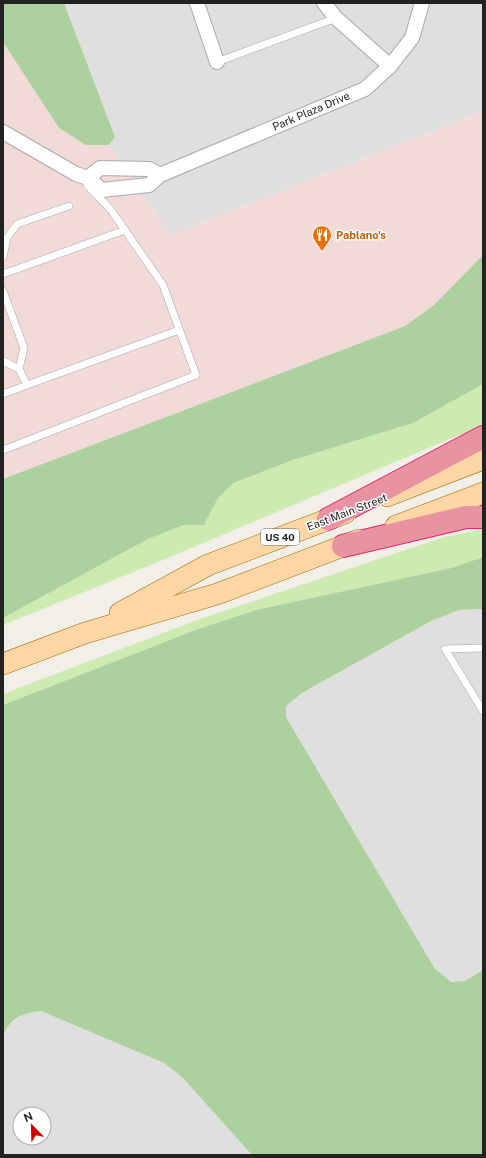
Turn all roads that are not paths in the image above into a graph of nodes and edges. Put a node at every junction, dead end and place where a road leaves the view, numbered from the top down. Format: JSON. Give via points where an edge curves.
{"nodes":[{"id":1,"x":324,"y":3,"type":"edge"},
{"id":2,"x":422,"y":3,"type":"edge"},
{"id":3,"x":199,"y":4,"type":"edge"},
{"id":4,"x":336,"y":18,"type":"junction"},
{"id":5,"x":217,"y":62,"type":"joint"},
{"id":6,"x":390,"y":66,"type":"junction"},
{"id":7,"x":3,"y":132,"type":"edge"},
{"id":8,"x":160,"y":175,"type":"junction"},
{"id":9,"x":82,"y":176,"type":"junction"},
{"id":10,"x":69,"y":206,"type":"dead end"},
{"id":11,"x":125,"y":230,"type":"junction"},
{"id":12,"x":3,"y":257,"type":"edge"},
{"id":13,"x":3,"y":274,"type":"edge"},
{"id":14,"x":3,"y":291,"type":"edge"},
{"id":15,"x":179,"y":330,"type":"junction"},
{"id":16,"x":3,"y":361,"type":"edge"},
{"id":17,"x":19,"y":369,"type":"junction"},
{"id":18,"x":27,"y":385,"type":"junction"},
{"id":19,"x":3,"y":394,"type":"edge"},
{"id":20,"x":483,"y":437,"type":"edge"},
{"id":21,"x":3,"y":450,"type":"edge"},
{"id":22,"x":483,"y":459,"type":"edge"},
{"id":23,"x":483,"y":493,"type":"edge"},
{"id":24,"x":483,"y":518,"type":"edge"},
{"id":25,"x":328,"y":519,"type":"junction"},
{"id":26,"x":343,"y":546,"type":"junction"},
{"id":27,"x":84,"y":633,"type":"junction"},
{"id":28,"x":483,"y":648,"type":"edge"},
{"id":29,"x":3,"y":664,"type":"edge"},
{"id":30,"x":483,"y":711,"type":"edge"}],
"edges":[{"from":1,"to":4,"type":"street"},
{"from":2,"to":6,"type":"street","name":"Park Plaza Drive","via":[[412,38]]},
{"from":3,"to":5,"type":"street"},
{"from":4,"to":5,"type":"lane"},
{"from":4,"to":6,"type":"street"},
{"from":6,"to":8,"type":"street","name":"Park Plaza Drive","via":[[364,88]]},
{"from":7,"to":9,"type":"street","name":"Park Plaza Drive"},
{"from":8,"to":9,"type":"street","via":[[148,169],[100,168]]},
{"from":8,"to":9,"type":"street","name":"Park Plaza Drive","via":[[149,185],[102,190]]},
{"from":9,"to":11,"type":"lane"},
{"from":10,"to":12,"type":"lane","via":[[17,224],[6,238]]},
{"from":11,"to":13,"type":"lane"},
{"from":11,"to":15,"type":"lane","via":[[163,285]]},
{"from":14,"to":17,"type":"lane","via":[[24,348]]},
{"from":15,"to":18,"type":"lane"},
{"from":15,"to":21,"type":"lane","via":[[196,375]]},
{"from":16,"to":17,"type":"lane"},
{"from":17,"to":18,"type":"lane"},
{"from":18,"to":19,"type":"lane"},
{"from":20,"to":25,"type":"highway"},
{"from":22,"to":25,"type":"main road","name":"East Main Street","number":"US 40"},
{"from":23,"to":26,"type":"main road","name":"East Main Street","number":"US 40"},
{"from":24,"to":26,"type":"highway","via":[[466,517]]},
{"from":25,"to":27,"type":"main road","name":"East Main Street","number":"US 40","via":[[208,565]]},
{"from":26,"to":27,"type":"main road","name":"East Main Street","number":"US 40","via":[[217,594]]},
{"from":27,"to":29,"type":"main road","name":"East Main Street","number":"US 40"},
{"from":28,"to":30,"type":"lane","via":[[445,649]]}]}
